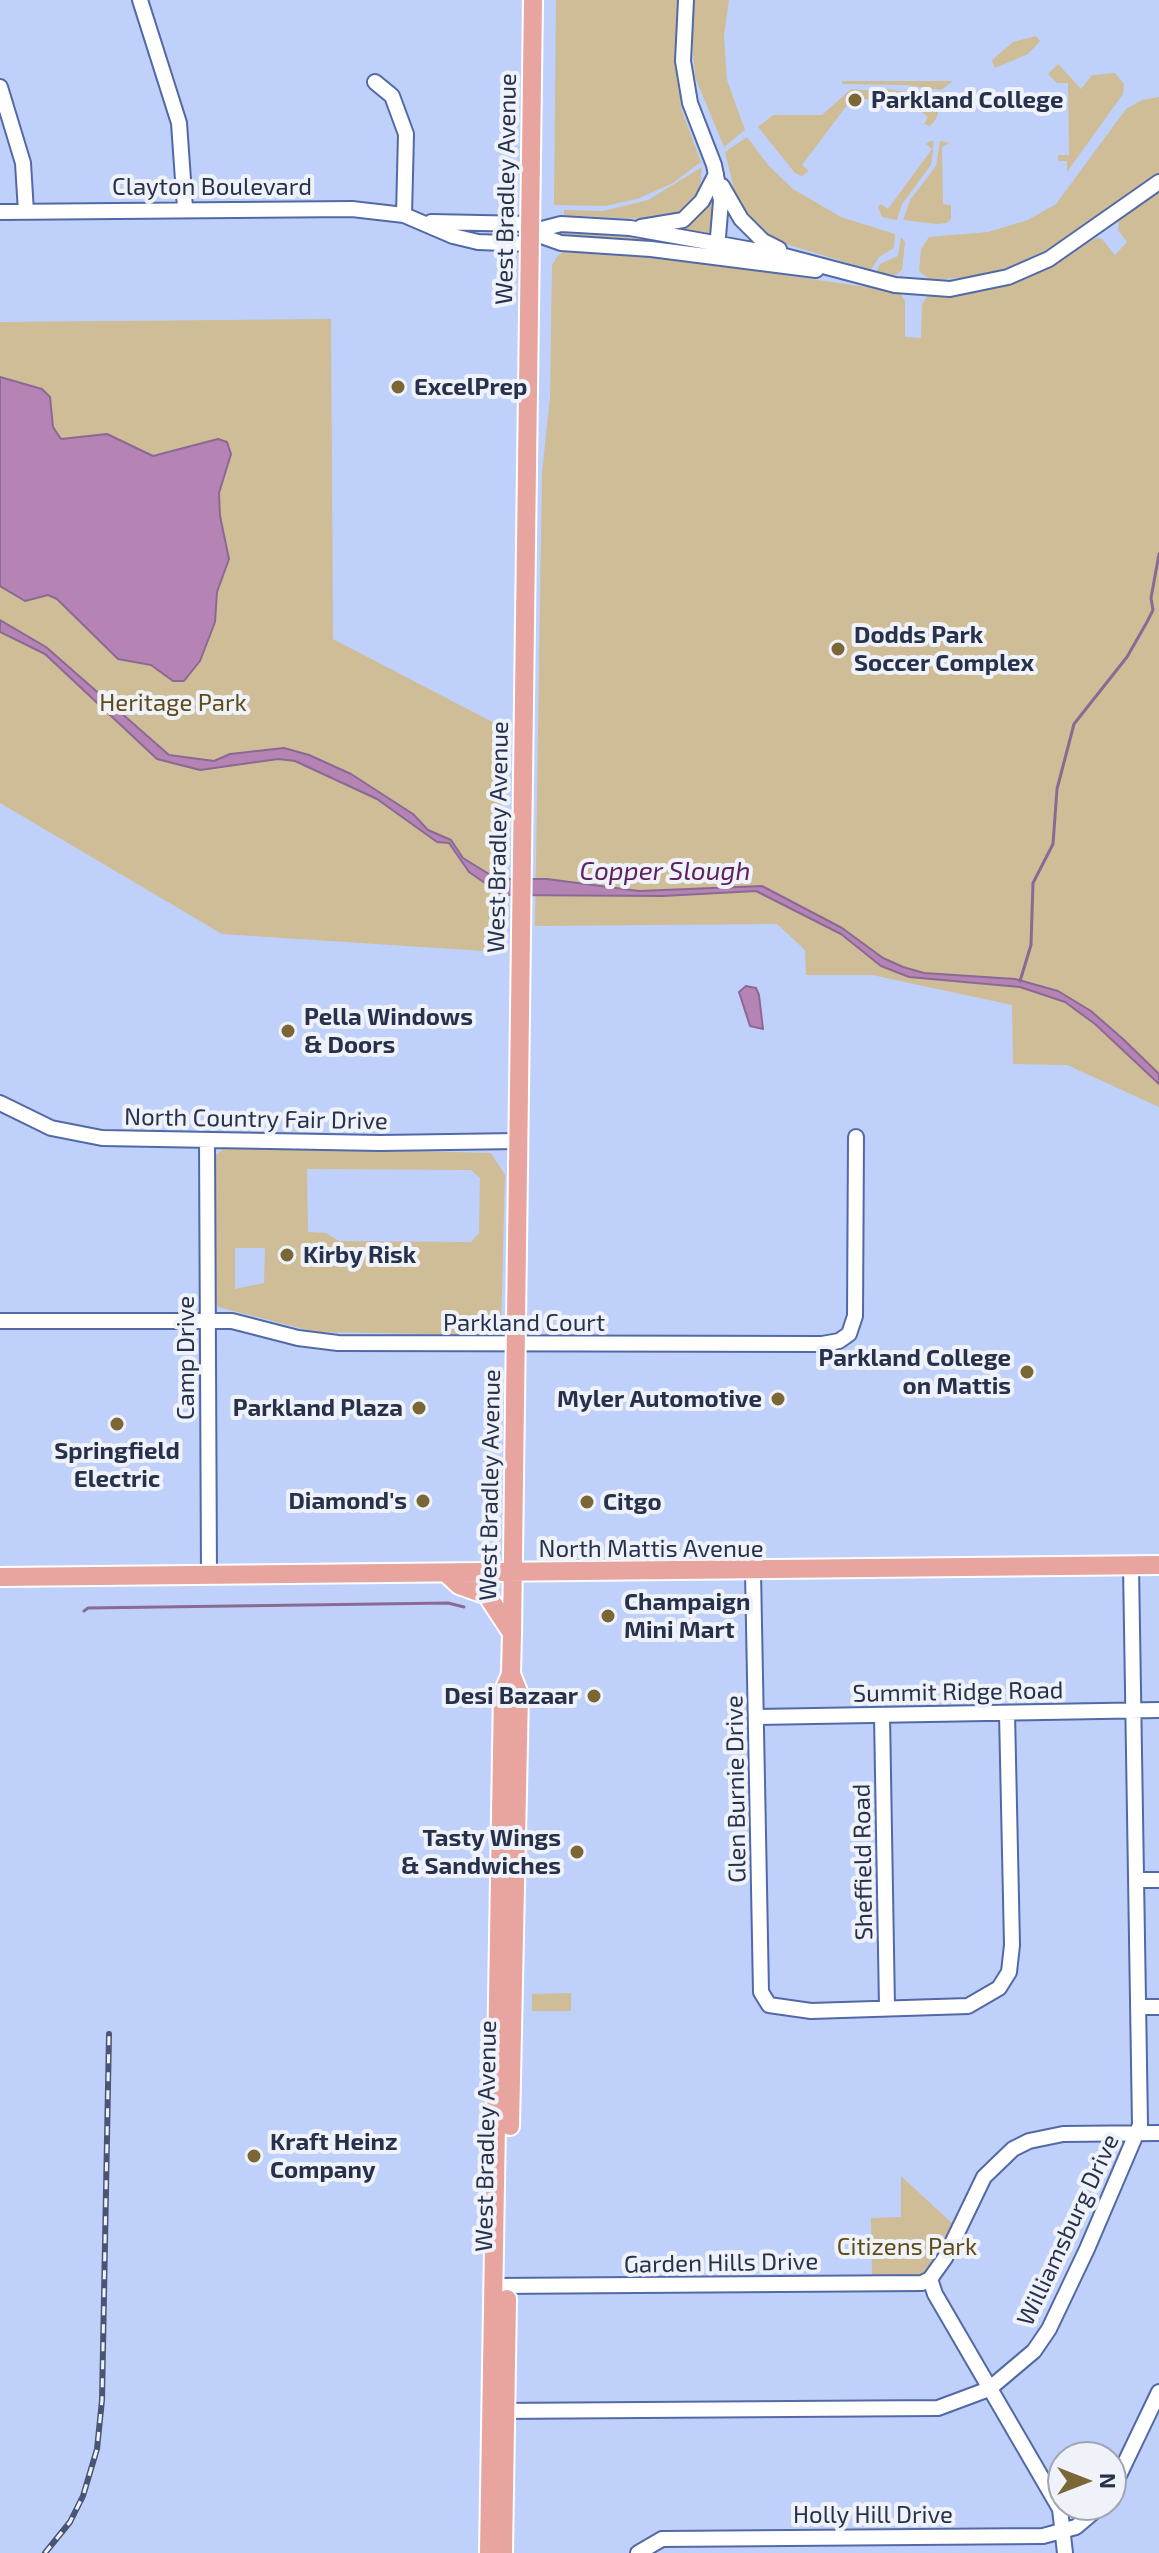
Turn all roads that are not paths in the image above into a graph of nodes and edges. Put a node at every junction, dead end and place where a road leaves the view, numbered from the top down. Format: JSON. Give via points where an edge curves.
{"nodes":[{"id":1,"x":140,"y":0,"type":"edge"},
{"id":2,"x":533,"y":0,"type":"edge"},
{"id":3,"x":686,"y":0,"type":"edge"},
{"id":4,"x":375,"y":82,"type":"dead end"},
{"id":5,"x":0,"y":87,"type":"edge"},
{"id":6,"x":716,"y":174,"type":"junction"},
{"id":7,"x":1159,"y":182,"type":"edge"},
{"id":8,"x":185,"y":208,"type":"junction"},
{"id":9,"x":0,"y":212,"type":"edge"},
{"id":10,"x":26,"y":212,"type":"junction"},
{"id":11,"x":404,"y":215,"type":"junction"},
{"id":12,"x":630,"y":228,"type":"junction"},
{"id":13,"x":530,"y":233,"type":"junction"},
{"id":14,"x":717,"y":250,"type":"junction"},
{"id":15,"x":804,"y":261,"type":"junction"},
{"id":16,"x":832,"y":271,"type":"junction"},
{"id":17,"x":0,"y":1103,"type":"edge"},
{"id":18,"x":856,"y":1137,"type":"dead end"},
{"id":19,"x":207,"y":1140,"type":"junction"},
{"id":20,"x":518,"y":1141,"type":"junction"},
{"id":21,"x":0,"y":1321,"type":"edge"},
{"id":22,"x":208,"y":1321,"type":"junction"},
{"id":23,"x":516,"y":1345,"type":"junction"},
{"id":24,"x":1159,"y":1565,"type":"edge"},
{"id":25,"x":1131,"y":1566,"type":"junction"},
{"id":26,"x":753,"y":1572,"type":"junction"},
{"id":27,"x":446,"y":1573,"type":"junction"},
{"id":28,"x":513,"y":1574,"type":"junction"},
{"id":29,"x":209,"y":1576,"type":"junction"},
{"id":30,"x":0,"y":1577,"type":"edge"},
{"id":31,"x":512,"y":1633,"type":"junction"},
{"id":32,"x":1134,"y":1710,"type":"junction"},
{"id":33,"x":1159,"y":1710,"type":"edge"},
{"id":34,"x":1007,"y":1713,"type":"junction"},
{"id":35,"x":882,"y":1715,"type":"junction"},
{"id":36,"x":757,"y":1717,"type":"junction"},
{"id":37,"x":1136,"y":1880,"type":"junction"},
{"id":38,"x":1159,"y":1880,"type":"edge"},
{"id":39,"x":1138,"y":2007,"type":"junction"},
{"id":40,"x":1159,"y":2007,"type":"edge"},
{"id":41,"x":887,"y":2008,"type":"junction"},
{"id":42,"x":1137,"y":2133,"type":"junction"},
{"id":43,"x":1159,"y":2133,"type":"edge"},
{"id":44,"x":930,"y":2279,"type":"junction"},
{"id":45,"x":501,"y":2286,"type":"junction"},
{"id":46,"x":989,"y":2389,"type":"junction"},
{"id":47,"x":1159,"y":2392,"type":"edge"},
{"id":48,"x":499,"y":2411,"type":"junction"},
{"id":49,"x":1127,"y":2459,"type":"edge"},
{"id":50,"x":1085,"y":2521,"type":"edge"},
{"id":51,"x":1064,"y":2532,"type":"junction"},
{"id":52,"x":489,"y":2553,"type":"edge"},
{"id":53,"x":503,"y":2553,"type":"edge"},
{"id":54,"x":638,"y":2553,"type":"edge"},
{"id":55,"x":1065,"y":2553,"type":"edge"}],
"edges":[{"from":1,"to":8,"type":"street","via":[[179,123]]},
{"from":2,"to":13,"type":"main road","name":"West Bradley Avenue"},
{"from":3,"to":6,"type":"street","via":[[685,78]]},
{"from":4,"to":11,"type":"street","via":[[392,96],[406,134]]},
{"from":5,"to":10,"type":"street","via":[[21,152]]},
{"from":6,"to":12,"type":"street","via":[[702,201],[683,220]]},
{"from":6,"to":14,"type":"street","via":[[721,201]]},
{"from":6,"to":15,"type":"street","via":[[741,219],[763,241]]},
{"from":7,"to":16,"type":"street","via":[[1049,259],[988,283],[921,289]]},
{"from":8,"to":10,"type":"street","name":"Clayton Boulevard"},
{"from":8,"to":11,"type":"street","name":"Clayton Boulevard","via":[[352,209]]},
{"from":9,"to":10,"type":"street","name":"Clayton Boulevard"},
{"from":11,"to":13,"type":"street","name":"Clayton Boulevard","via":[[478,242]]},
{"from":12,"to":13,"type":"street","via":[[561,224]]},
{"from":12,"to":14,"type":"street"},
{"from":13,"to":14,"type":"street","via":[[561,243]]},
{"from":13,"to":20,"type":"main road","name":"West Bradley Avenue"},
{"from":14,"to":15,"type":"street"},
{"from":14,"to":16,"type":"street","via":[[783,268]]},
{"from":15,"to":16,"type":"street"},
{"from":17,"to":19,"type":"street","name":"North Country Fair Drive","via":[[75,1134]]},
{"from":18,"to":23,"type":"street","name":"Parkland Court","via":[[855,1316],[845,1339],[822,1344]]},
{"from":19,"to":20,"type":"street","name":"North Country Fair Drive"},
{"from":19,"to":22,"type":"street","name":"Camp Drive"},
{"from":20,"to":23,"type":"main road","name":"West Bradley Avenue"},
{"from":21,"to":22,"type":"street","name":"Parkland Court"},
{"from":22,"to":23,"type":"street","name":"Parkland Court","via":[[257,1325],[314,1341]]},
{"from":22,"to":29,"type":"street","name":"Camp Drive"},
{"from":23,"to":28,"type":"main road","name":"West Bradley Avenue"},
{"from":24,"to":25,"type":"main road","name":"North Mattis Avenue"},
{"from":25,"to":26,"type":"main road","name":"North Mattis Avenue"},
{"from":25,"to":32,"type":"street","name":"Williamsburg Drive"},
{"from":26,"to":28,"type":"main road","name":"North Mattis Avenue"},
{"from":26,"to":36,"type":"street","name":"Glen Burnie Drive"},
{"from":27,"to":28,"type":"main road","name":"North Mattis Avenue"},
{"from":27,"to":29,"type":"main road","name":"North Mattis Avenue"},
{"from":27,"to":31,"type":"main road","via":[[459,1585],[487,1595]]},
{"from":28,"to":31,"type":"main road","name":"West Bradley Avenue"},
{"from":29,"to":30,"type":"main road","name":"North Mattis Avenue"},
{"from":31,"to":45,"type":"main road","name":"West Bradley Avenue","via":[[511,1674],[503,1693]]},
{"from":32,"to":33,"type":"street","name":"Summit Ridge Road"},
{"from":32,"to":34,"type":"street","name":"Summit Ridge Road"},
{"from":32,"to":37,"type":"street","name":"Williamsburg Drive"},
{"from":34,"to":35,"type":"street","name":"Summit Ridge Road"},
{"from":34,"to":41,"type":"street","via":[[1009,1972],[989,1997],[968,2006]]},
{"from":35,"to":36,"type":"street","name":"Summit Ridge Road"},
{"from":35,"to":41,"type":"street","name":"Sheffield Road"},
{"from":36,"to":41,"type":"street","name":"Glen Burnie Drive","via":[[761,1992],[776,2008]]},
{"from":37,"to":38,"type":"street"},
{"from":37,"to":39,"type":"street","name":"Williamsburg Drive"},
{"from":39,"to":40,"type":"street"},
{"from":39,"to":42,"type":"street","name":"Williamsburg Drive"},
{"from":42,"to":43,"type":"street"},
{"from":42,"to":44,"type":"street","via":[[1045,2136],[1005,2155],[984,2177]]},
{"from":42,"to":46,"type":"street","name":"Williamsburg Drive","via":[[1049,2329],[1021,2366]]},
{"from":44,"to":45,"type":"street","name":"Garden Hills Drive"},
{"from":44,"to":46,"type":"street"},
{"from":45,"to":48,"type":"main road","name":"West Bradley Avenue"},
{"from":46,"to":48,"type":"street","name":"Williamsburg Drive","via":[[955,2403],[914,2410]]},
{"from":46,"to":51,"type":"street","via":[[1060,2509]]},
{"from":47,"to":49,"type":"street"},
{"from":48,"to":52,"type":"main road","name":"West Bradley Avenue"},
{"from":48,"to":53,"type":"main road","name":"West Bradley Avenue"},
{"from":50,"to":51,"type":"street","name":"Holly Hill Drive"},
{"from":51,"to":54,"type":"street","name":"Holly Hill Drive","via":[[662,2539]]},
{"from":51,"to":55,"type":"street"}]}
